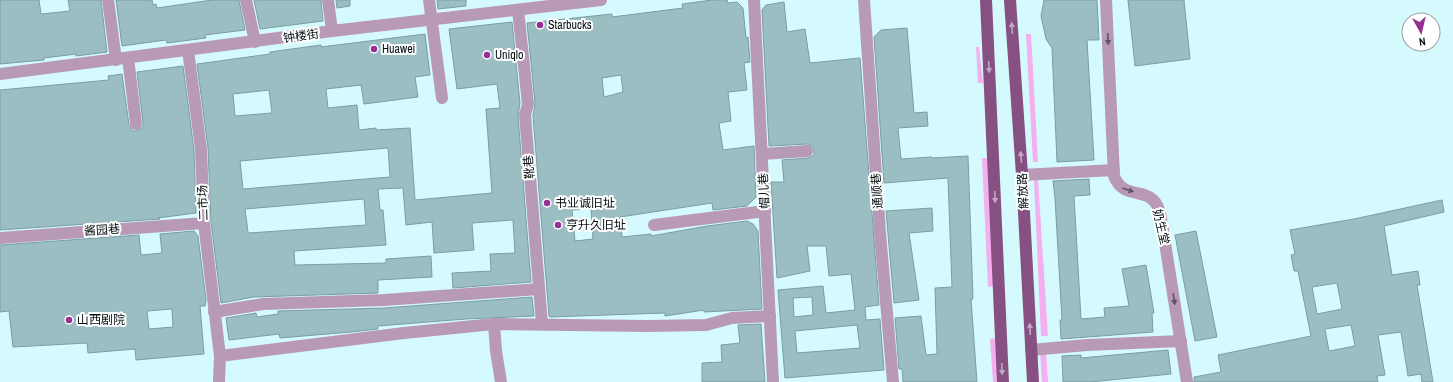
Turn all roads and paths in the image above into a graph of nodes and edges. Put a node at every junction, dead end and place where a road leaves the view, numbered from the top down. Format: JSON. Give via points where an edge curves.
{"nodes":[{"id":1,"x":108,"y":0,"type":"edge"},
{"id":2,"x":246,"y":0,"type":"edge"},
{"id":3,"x":328,"y":0,"type":"edge"},
{"id":4,"x":429,"y":0,"type":"edge"},
{"id":5,"x":601,"y":0,"type":"edge"},
{"id":6,"x":754,"y":0,"type":"edge"},
{"id":7,"x":864,"y":0,"type":"edge"},
{"id":8,"x":986,"y":0,"type":"edge"},
{"id":9,"x":1010,"y":0,"type":"edge"},
{"id":10,"x":1106,"y":0,"type":"edge"},
{"id":11,"x":502,"y":6,"type":"edge"},
{"id":12,"x":518,"y":10,"type":"junction"},
{"id":13,"x":431,"y":20,"type":"junction"},
{"id":14,"x":332,"y":31,"type":"junction"},
{"id":15,"x":255,"y":42,"type":"junction"},
{"id":16,"x":188,"y":50,"type":"junction"},
{"id":17,"x":128,"y":58,"type":"junction"},
{"id":18,"x":116,"y":60,"type":"junction"},
{"id":19,"x":0,"y":74,"type":"edge"},
{"id":20,"x":442,"y":98,"type":"dead end"},
{"id":21,"x":136,"y":124,"type":"dead end"},
{"id":22,"x":807,"y":151,"type":"dead end"},
{"id":23,"x":762,"y":154,"type":"junction"},
{"id":24,"x":1114,"y":170,"type":"junction"},
{"id":25,"x":1022,"y":175,"type":"junction"},
{"id":26,"x":765,"y":211,"type":"junction"},
{"id":27,"x":204,"y":223,"type":"junction"},
{"id":28,"x":654,"y":225,"type":"dead end"},
{"id":29,"x":0,"y":238,"type":"edge"},
{"id":30,"x":539,"y":289,"type":"junction"},
{"id":31,"x":214,"y":312,"type":"junction"},
{"id":32,"x":770,"y":316,"type":"junction"},
{"id":33,"x":491,"y":324,"type":"junction"},
{"id":34,"x":542,"y":324,"type":"junction"},
{"id":35,"x":1181,"y":342,"type":"junction"},
{"id":36,"x":1031,"y":350,"type":"junction"},
{"id":37,"x":220,"y":356,"type":"junction"},
{"id":38,"x":219,"y":382,"type":"edge"},
{"id":39,"x":495,"y":382,"type":"edge"},
{"id":40,"x":501,"y":382,"type":"edge"},
{"id":41,"x":773,"y":382,"type":"edge"},
{"id":42,"x":893,"y":382,"type":"edge"},
{"id":43,"x":1003,"y":382,"type":"edge"},
{"id":44,"x":1033,"y":382,"type":"edge"},
{"id":45,"x":1187,"y":382,"type":"edge"}],
"edges":[{"from":1,"to":18,"type":"street"},
{"from":2,"to":15,"type":"street"},
{"from":3,"to":14,"type":"street"},
{"from":4,"to":13,"type":"street"},
{"from":5,"to":12,"type":"street","name":"钟楼街"},
{"from":6,"to":23,"type":"street","name":"帽儿巷"},
{"from":7,"to":42,"type":"street","name":"通顺巷","via":[[880,238]]},
{"from":8,"to":43,"type":"main road","one_way":true},
{"from":25,"to":9,"type":"main road","name":"解放路","one_way":true},
{"from":10,"to":24,"type":"street","name":"奶生堂","one_way":true},
{"from":11,"to":12,"type":"street","name":"钟楼街"},
{"from":11,"to":13,"type":"street","name":"钟楼街"},
{"from":12,"to":30,"type":"street","name":"靴巷","via":[[528,104],[525,115]]},
{"from":13,"to":14,"type":"street","name":"钟楼街"},
{"from":13,"to":20,"type":"street"},
{"from":14,"to":15,"type":"street","name":"钟楼街"},
{"from":15,"to":16,"type":"street","name":"钟楼街"},
{"from":16,"to":17,"type":"street","name":"钟楼街"},
{"from":16,"to":27,"type":"street","name":"二市场","via":[[201,149]]},
{"from":17,"to":18,"type":"street","name":"钟楼街"},
{"from":17,"to":21,"type":"street"},
{"from":18,"to":19,"type":"street","name":"钟楼街"},
{"from":22,"to":23,"type":"street"},
{"from":23,"to":26,"type":"street","name":"帽儿巷"},
{"from":24,"to":25,"type":"street"},
{"from":24,"to":35,"type":"street","name":"奶生堂","one_way":true,"via":[[1114,176],[1121,188],[1142,194],[1152,199],[1157,206]]},
{"from":36,"to":25,"type":"main road","name":"解放路","one_way":true},
{"from":26,"to":28,"type":"street"},
{"from":26,"to":32,"type":"street","name":"帽儿巷"},
{"from":27,"to":29,"type":"street","name":"酱园巷"},
{"from":27,"to":31,"type":"street","name":"二市场"},
{"from":30,"to":31,"type":"street","via":[[384,300],[262,304]]},
{"from":30,"to":34,"type":"street","name":"靴巷"},
{"from":31,"to":37,"type":"street","name":"二市场"},
{"from":32,"to":34,"type":"street","via":[[732,318],[706,325]]},
{"from":32,"to":41,"type":"street","name":"帽儿巷"},
{"from":33,"to":34,"type":"street"},
{"from":33,"to":37,"type":"street"},
{"from":33,"to":39,"type":"street","via":[[490,352]]},
{"from":33,"to":40,"type":"street"},
{"from":35,"to":36,"type":"street","via":[[1087,345]]},
{"from":35,"to":45,"type":"street","name":"奶生堂"},
{"from":36,"to":44,"type":"main road","name":"解放路"},
{"from":37,"to":38,"type":"street","name":"二市场"}]}
